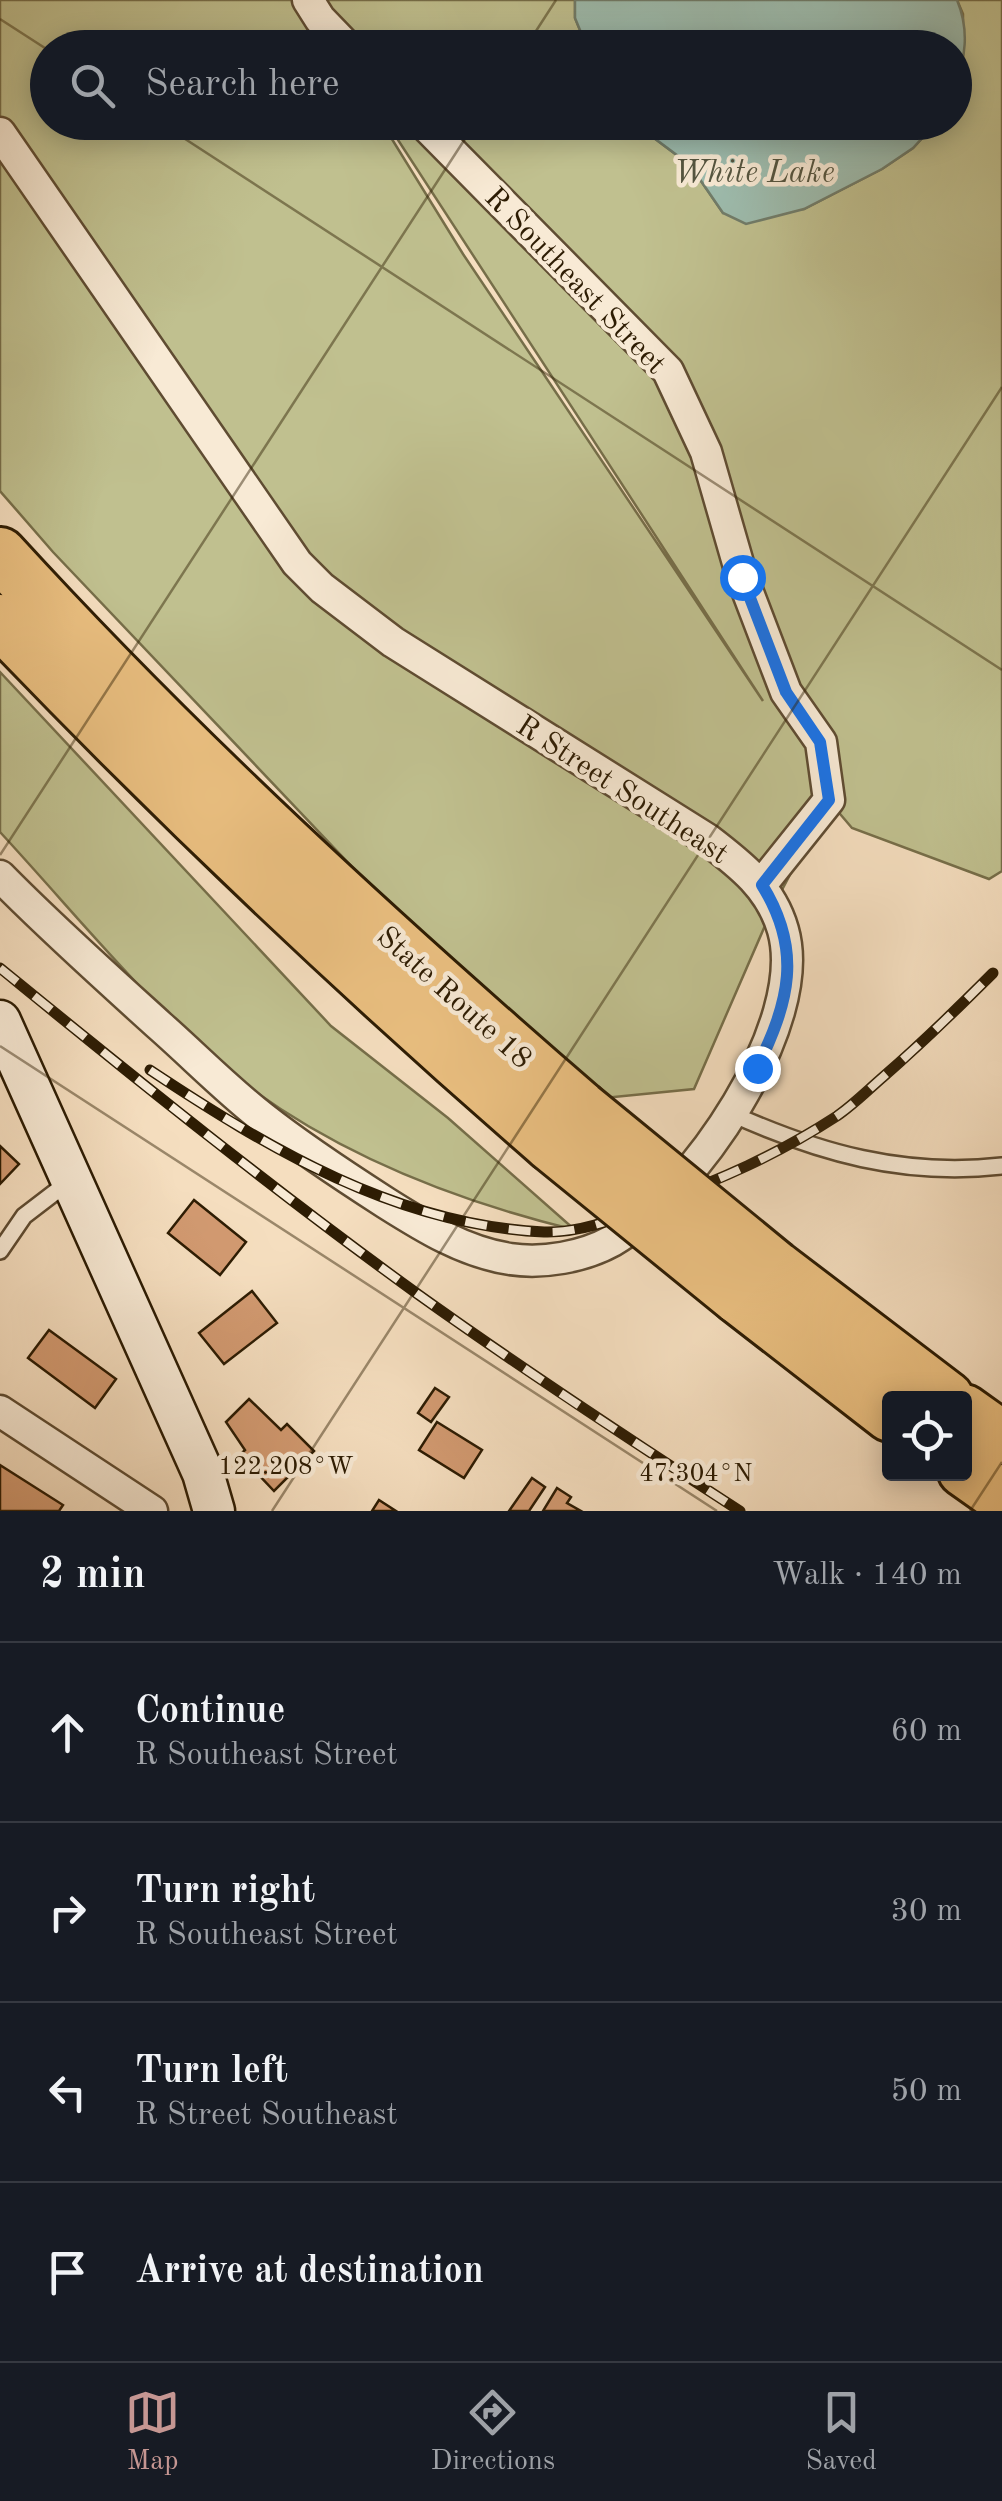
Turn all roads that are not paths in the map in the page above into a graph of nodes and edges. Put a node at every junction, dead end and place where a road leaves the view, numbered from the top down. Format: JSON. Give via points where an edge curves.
{"nodes":[{"id":1,"x":308,"y":0,"type":"edge"},
{"id":2,"x":331,"y":30,"type":"edge"},
{"id":3,"x":0,"y":132,"type":"edge"},
{"id":4,"x":440,"y":140,"type":"edge"},
{"id":5,"x":0,"y":554,"type":"edge"},
{"id":6,"x":0,"y":620,"type":"edge"},
{"id":7,"x":0,"y":876,"type":"edge"},
{"id":8,"x":762,"y":885,"type":"junction"},
{"id":9,"x":4,"y":1043,"type":"edge"},
{"id":10,"x":730,"y":1113,"type":"junction"},
{"id":11,"x":566,"y":1126,"type":"junction"},
{"id":12,"x":1002,"y":1166,"type":"edge"},
{"id":13,"x":70,"y":1180,"type":"junction"},
{"id":14,"x":0,"y":1251,"type":"edge"},
{"id":15,"x":756,"y":1282,"type":"junction"},
{"id":16,"x":935,"y":1391,"type":"edge"},
{"id":17,"x":882,"y":1407,"type":"edge"},
{"id":18,"x":0,"y":1411,"type":"edge"},
{"id":19,"x":972,"y":1417,"type":"edge"},
{"id":20,"x":1002,"y":1438,"type":"edge"},
{"id":21,"x":972,"y":1476,"type":"edge"},
{"id":22,"x":1002,"y":1498,"type":"edge"},
{"id":23,"x":152,"y":1511,"type":"edge"},
{"id":24,"x":214,"y":1511,"type":"edge"}],
"edges":[{"from":1,"to":2,"type":"street"},
{"from":3,"to":8,"type":"street","name":"R Street Southeast","via":[[296,563],[393,642],[708,840]]},
{"from":4,"to":8,"type":"street","name":"R Southeast Street","via":[[668,371],[706,452],[774,662],[820,742],[829,800]]},
{"from":5,"to":11,"type":"highway","name":"State Route 18","via":[[254,814],[469,1011]]},
{"from":6,"to":11,"type":"highway","name":"State Route 18","via":[[250,873],[418,1028]]},
{"from":7,"to":10,"type":"street","name":"R Street Southeast","via":[[261,1116],[428,1230],[471,1248],[532,1261],[613,1240],[684,1176]]},
{"from":8,"to":10,"type":"street","name":"R Street Southeast","via":[[784,932],[788,982],[772,1037]]},
{"from":9,"to":13,"type":"main road"},
{"from":10,"to":12,"type":"lane","via":[[793,1141],[869,1160],[948,1169]]},
{"from":11,"to":15,"type":"highway","name":"State Route 18","bridge":true},
{"from":13,"to":14,"type":"lane","via":[[24,1216]]},
{"from":13,"to":24,"type":"main road","via":[[203,1473]]},
{"from":15,"to":16,"type":"highway","name":"State Route 18"},
{"from":15,"to":17,"type":"highway","name":"State Route 18"},
{"from":18,"to":23,"type":"street"},
{"from":19,"to":20,"type":"highway"},
{"from":21,"to":22,"type":"highway"}]}
